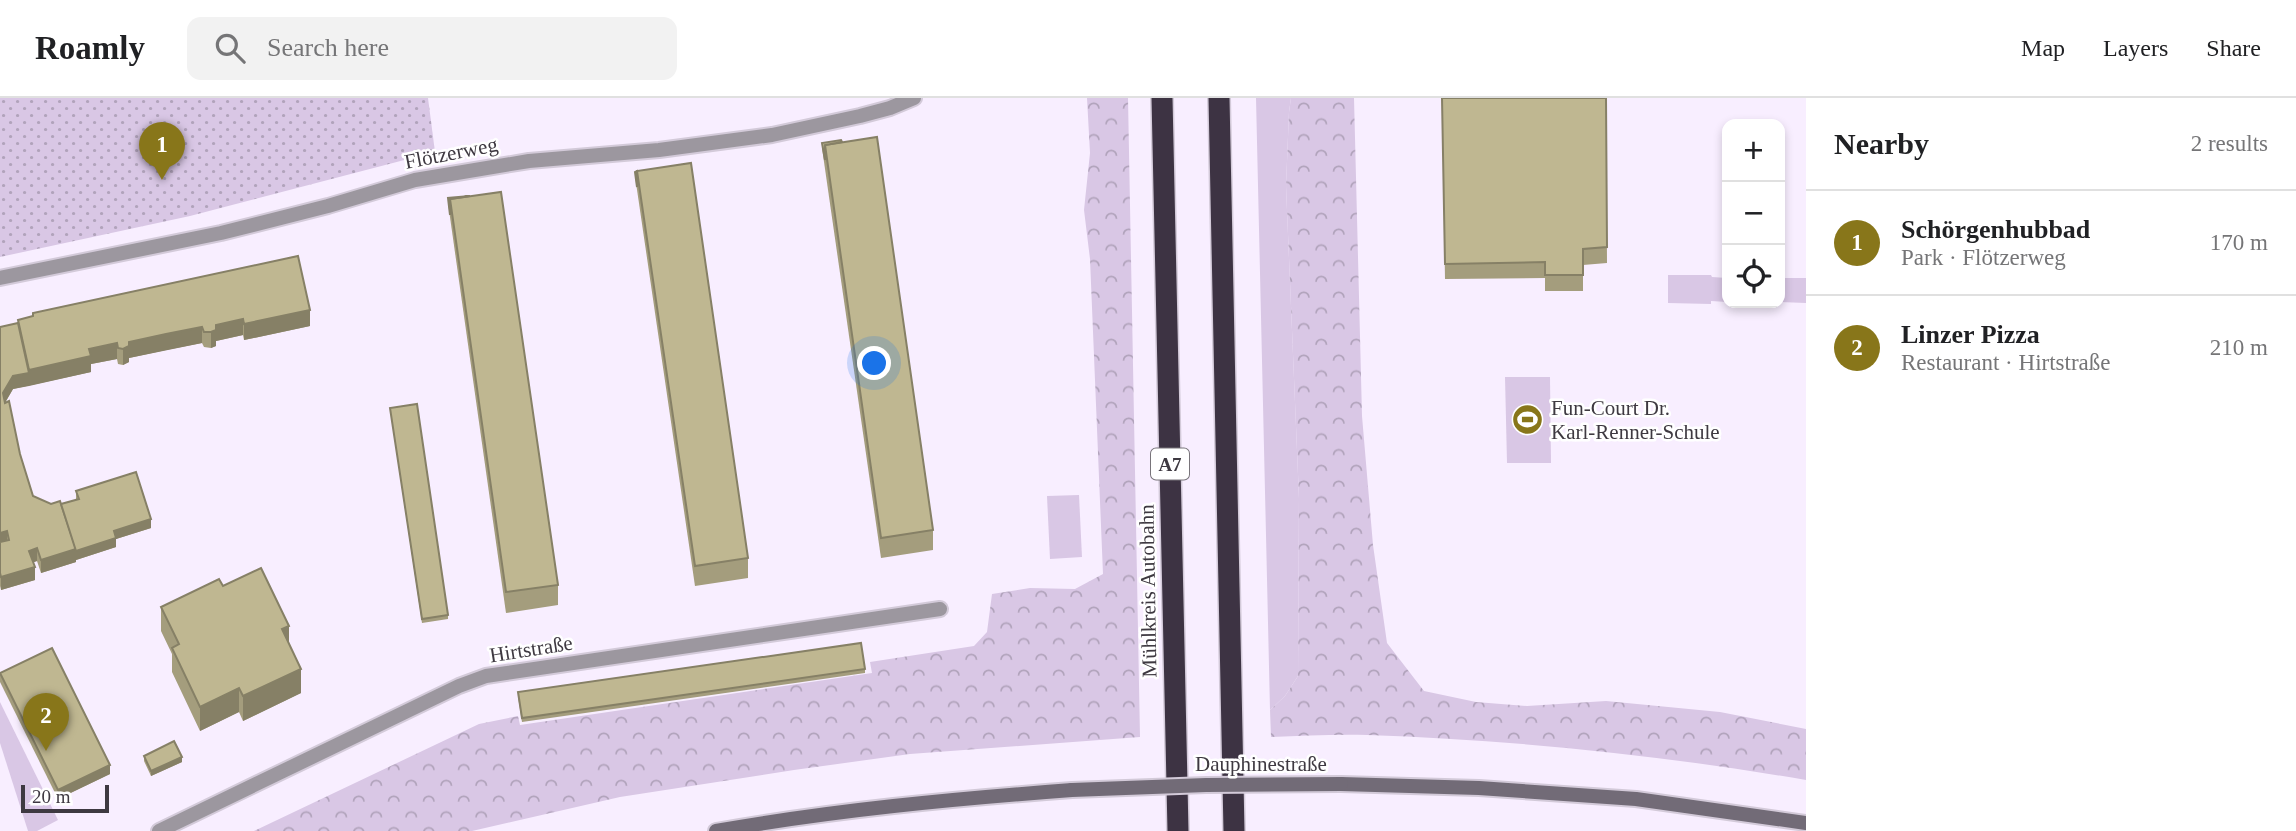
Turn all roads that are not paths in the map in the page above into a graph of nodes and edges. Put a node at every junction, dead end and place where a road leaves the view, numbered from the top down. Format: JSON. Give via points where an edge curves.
{"nodes":[{"id":1,"x":914,"y":98,"type":"edge"},
{"id":2,"x":1162,"y":98,"type":"edge"},
{"id":3,"x":1219,"y":98,"type":"edge"},
{"id":4,"x":0,"y":278,"type":"edge"},
{"id":5,"x":940,"y":609,"type":"dead end"},
{"id":6,"x":1806,"y":823,"type":"edge"},
{"id":7,"x":159,"y":831,"type":"edge"},
{"id":8,"x":716,"y":831,"type":"edge"},
{"id":9,"x":1178,"y":831,"type":"edge"},
{"id":10,"x":1234,"y":831,"type":"edge"}],
"edges":[{"from":1,"to":4,"type":"street","name":"Flötzerweg","via":[[860,116],[772,135],[528,161],[426,177],[221,233]]},
{"from":2,"to":9,"type":"highway","name":"Mühlkreis Autobahn","number":"A7"},
{"from":3,"to":10,"type":"highway"},
{"from":5,"to":7,"type":"street","name":"Hirtstraße","via":[[486,676]]},
{"from":6,"to":8,"type":"main road","name":"Dauphinestraße","bridge":true,"via":[[1636,799],[1341,784],[1072,790],[922,802]]}]}
